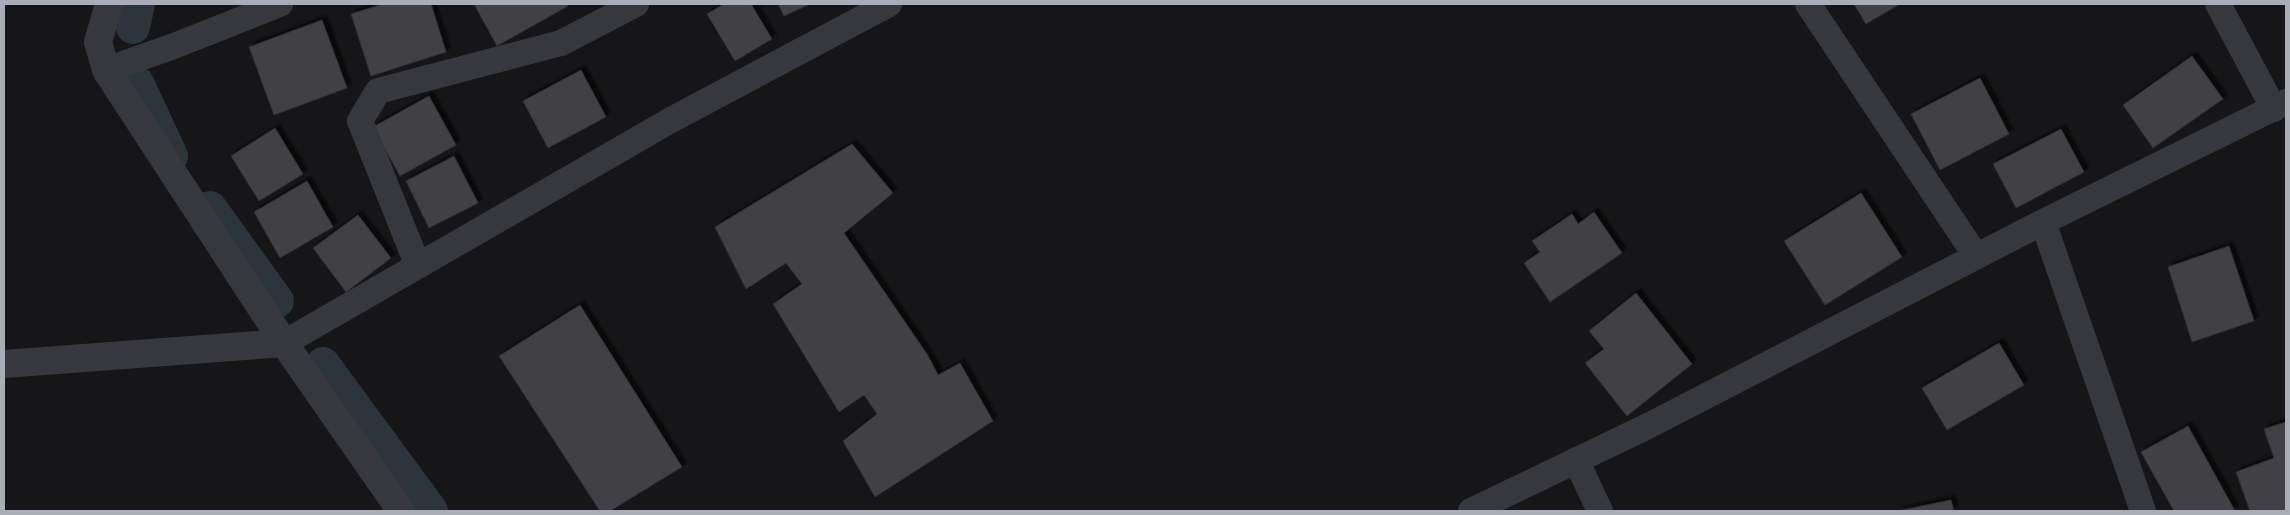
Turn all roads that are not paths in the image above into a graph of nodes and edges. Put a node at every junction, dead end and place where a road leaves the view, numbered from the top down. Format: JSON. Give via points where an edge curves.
{"nodes":[{"id":1,"x":109,"y":4,"type":"edge"},
{"id":2,"x":280,"y":4,"type":"edge"},
{"id":3,"x":636,"y":4,"type":"edge"},
{"id":4,"x":889,"y":4,"type":"edge"},
{"id":5,"x":1808,"y":4,"type":"edge"},
{"id":6,"x":2218,"y":4,"type":"edge"},
{"id":7,"x":108,"y":70,"type":"junction"},
{"id":8,"x":2280,"y":105,"type":"edge"},
{"id":9,"x":2043,"y":222,"type":"junction"},
{"id":10,"x":1976,"y":256,"type":"junction"},
{"id":11,"x":418,"y":266,"type":"junction"},
{"id":12,"x":284,"y":343,"type":"junction"},
{"id":13,"x":4,"y":364,"type":"edge"},
{"id":14,"x":1576,"y":460,"type":"junction"},
{"id":15,"x":401,"y":511,"type":"edge"},
{"id":16,"x":1472,"y":511,"type":"edge"},
{"id":17,"x":1600,"y":511,"type":"edge"},
{"id":18,"x":2144,"y":511,"type":"edge"}],
"edges":[{"from":1,"to":7,"type":"street","via":[[98,42]]},
{"from":2,"to":7,"type":"street"},
{"from":3,"to":11,"type":"street","via":[[561,43],[378,91],[360,121]]},
{"from":4,"to":11,"type":"street","via":[[671,120]]},
{"from":5,"to":10,"type":"street"},
{"from":6,"to":8,"type":"street"},
{"from":7,"to":12,"type":"street"},
{"from":8,"to":9,"type":"street"},
{"from":9,"to":10,"type":"street"},
{"from":9,"to":18,"type":"street"},
{"from":10,"to":14,"type":"street"},
{"from":11,"to":12,"type":"street"},
{"from":12,"to":13,"type":"street"},
{"from":12,"to":15,"type":"street"},
{"from":14,"to":16,"type":"street"},
{"from":14,"to":17,"type":"street"}]}
